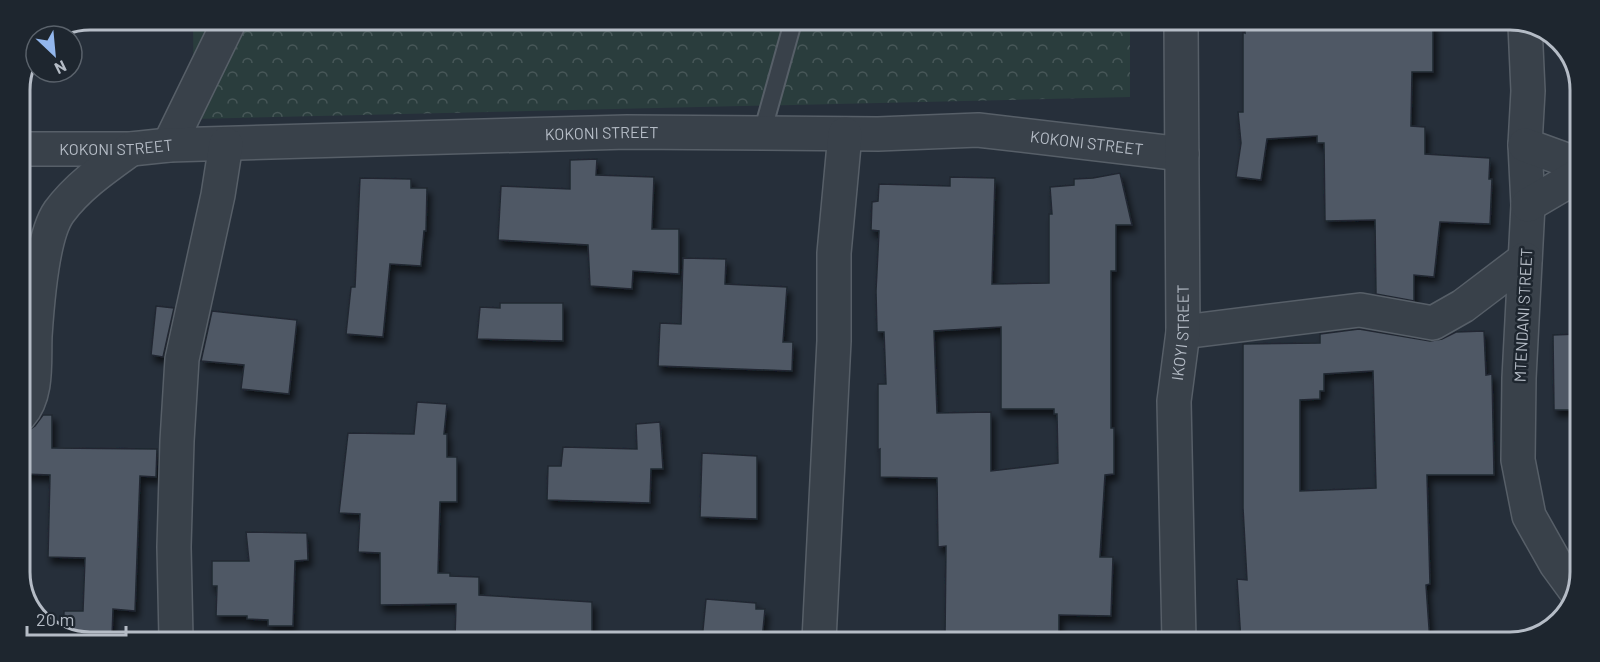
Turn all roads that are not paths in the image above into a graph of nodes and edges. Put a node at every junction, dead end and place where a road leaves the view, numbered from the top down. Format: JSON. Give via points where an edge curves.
{"nodes":[{"id":1,"x":225,"y":30,"type":"edge"},
{"id":2,"x":791,"y":30,"type":"edge"},
{"id":3,"x":1181,"y":30,"type":"edge"},
{"id":4,"x":1525,"y":32,"type":"edge"},
{"id":5,"x":762,"y":133,"type":"junction"},
{"id":6,"x":845,"y":134,"type":"junction"},
{"id":7,"x":226,"y":144,"type":"junction"},
{"id":8,"x":1526,"y":145,"type":"junction"},
{"id":9,"x":169,"y":146,"type":"junction"},
{"id":10,"x":30,"y":149,"type":"edge"},
{"id":11,"x":131,"y":149,"type":"junction"},
{"id":12,"x":1182,"y":154,"type":"junction"},
{"id":13,"x":1570,"y":161,"type":"edge"},
{"id":14,"x":1570,"y":181,"type":"edge"},
{"id":15,"x":1528,"y":205,"type":"junction"},
{"id":16,"x":1525,"y":259,"type":"junction"},
{"id":17,"x":1183,"y":332,"type":"junction"},
{"id":18,"x":30,"y":396,"type":"edge"},
{"id":19,"x":1569,"y":582,"type":"edge"},
{"id":20,"x":176,"y":632,"type":"edge"},
{"id":21,"x":819,"y":632,"type":"edge"},
{"id":22,"x":1179,"y":632,"type":"edge"}],
"edges":[{"from":1,"to":9,"type":"street"},
{"from":2,"to":5,"type":"lane"},
{"from":3,"to":12,"type":"street","name":"IKOYI STREET"},
{"from":4,"to":8,"type":"street","name":"MTENDANI STREET"},
{"from":5,"to":6,"type":"street","name":"KOKONI STREET"},
{"from":5,"to":7,"type":"street","name":"KOKONI STREET","via":[[627,132]]},
{"from":6,"to":12,"type":"street","name":"KOKONI STREET","via":[[978,130]]},
{"from":6,"to":21,"type":"street","via":[[834,253],[834,341]]},
{"from":7,"to":9,"type":"street","name":"KOKONI STREET"},
{"from":7,"to":20,"type":"street","via":[[182,359],[176,476]]},
{"from":8,"to":13,"type":"street"},
{"from":8,"to":15,"type":"street","name":"MTENDANI STREET"},
{"from":9,"to":11,"type":"street","name":"KOKONI STREET"},
{"from":10,"to":11,"type":"street","name":"KOKONI STREET"},
{"from":11,"to":18,"type":"street","via":[[72,197],[58,213],[49,233]]},
{"from":12,"to":17,"type":"street","name":"IKOYI STREET"},
{"from":14,"to":15,"type":"street"},
{"from":15,"to":16,"type":"street","name":"MTENDANI STREET"},
{"from":16,"to":17,"type":"street","via":[[1463,306],[1433,323],[1360,310]]},
{"from":16,"to":19,"type":"street","name":"MTENDANI STREET","via":[[1518,460],[1529,516]]},
{"from":17,"to":22,"type":"street","name":"IKOYI STREET","via":[[1174,401]]}]}
